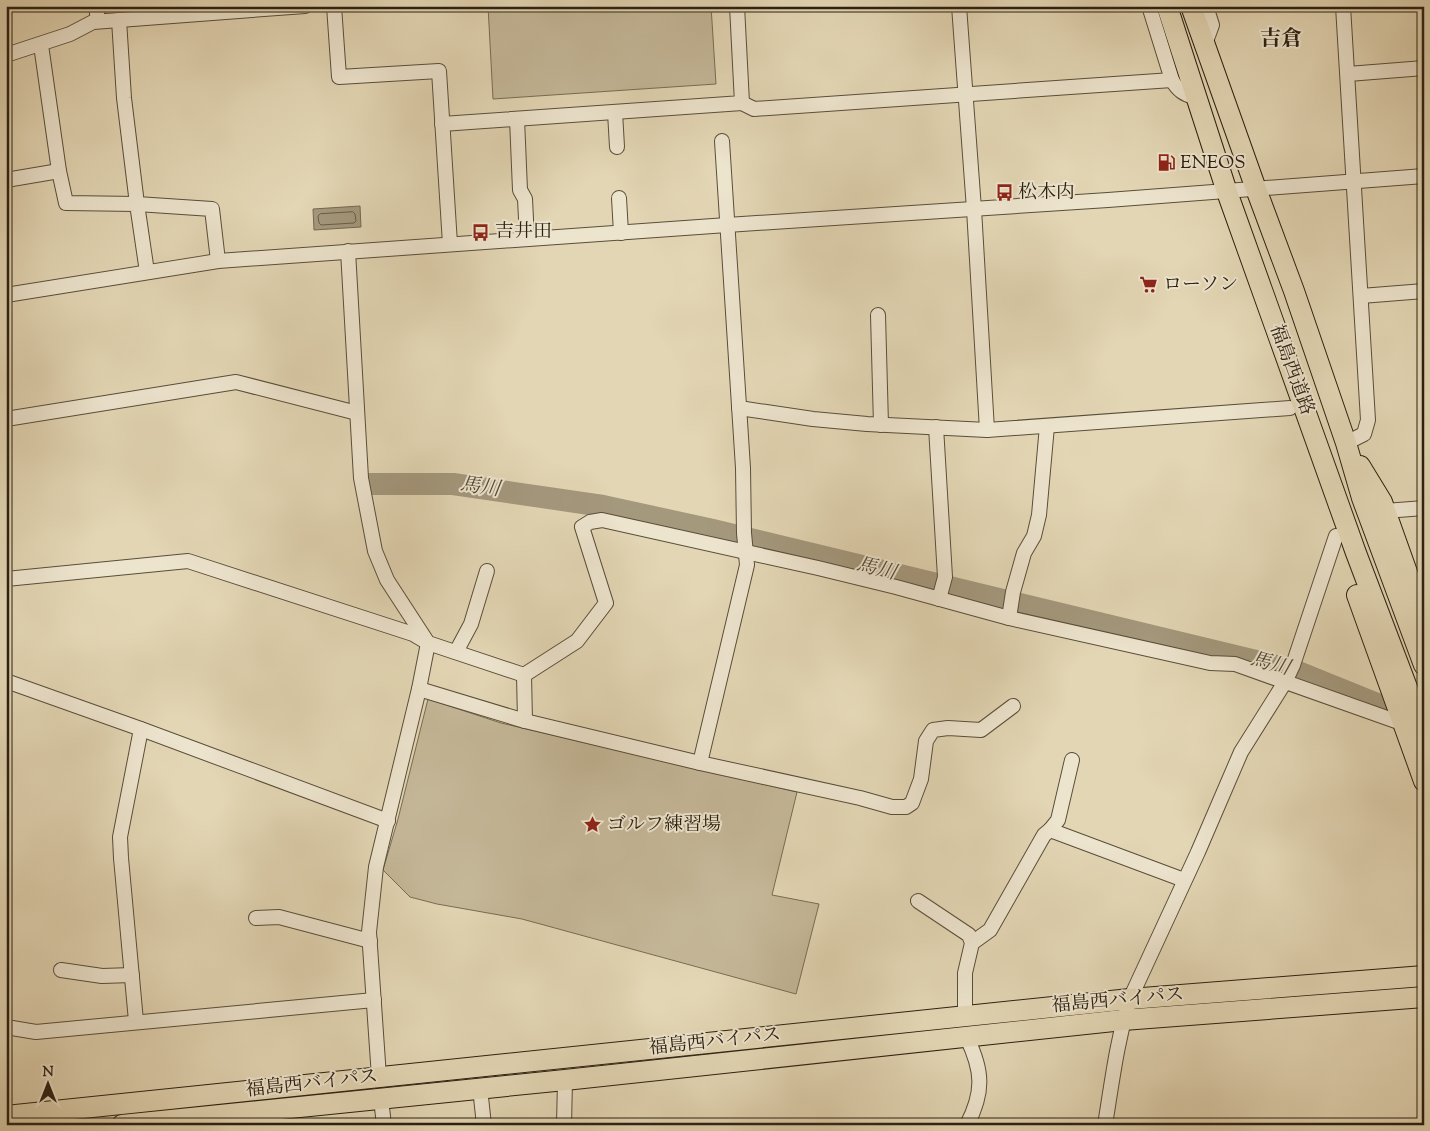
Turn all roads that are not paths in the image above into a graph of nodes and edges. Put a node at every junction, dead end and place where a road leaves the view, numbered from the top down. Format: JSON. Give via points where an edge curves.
{"nodes":[{"id":1,"x":96,"y":6,"type":"edge"},
{"id":2,"x":305,"y":6,"type":"edge"},
{"id":3,"x":334,"y":6,"type":"edge"},
{"id":4,"x":737,"y":6,"type":"edge"},
{"id":5,"x":959,"y":6,"type":"edge"},
{"id":6,"x":1149,"y":6,"type":"edge"},
{"id":7,"x":1167,"y":6,"type":"edge"},
{"id":8,"x":1191,"y":6,"type":"edge"},
{"id":9,"x":1206,"y":6,"type":"edge"},
{"id":10,"x":1343,"y":6,"type":"edge"},
{"id":11,"x":119,"y":20,"type":"junction"},
{"id":12,"x":98,"y":21,"type":"junction"},
{"id":13,"x":1204,"y":44,"type":"junction"},
{"id":14,"x":41,"y":45,"type":"junction"},
{"id":15,"x":6,"y":55,"type":"edge"},
{"id":16,"x":1424,"y":68,"type":"edge"},
{"id":17,"x":1348,"y":74,"type":"junction"},
{"id":18,"x":1172,"y":80,"type":"junction"},
{"id":19,"x":966,"y":95,"type":"junction"},
{"id":20,"x":1196,"y":98,"type":"junction"},
{"id":21,"x":742,"y":103,"type":"junction"},
{"id":22,"x":615,"y":112,"type":"junction"},
{"id":23,"x":517,"y":119,"type":"junction"},
{"id":24,"x":442,"y":124,"type":"junction"},
{"id":25,"x":722,"y":141,"type":"dead end"},
{"id":26,"x":616,"y":147,"type":"dead end"},
{"id":27,"x":60,"y":171,"type":"junction"},
{"id":28,"x":1424,"y":176,"type":"edge"},
{"id":29,"x":6,"y":180,"type":"edge"},
{"id":30,"x":1354,"y":181,"type":"junction"},
{"id":31,"x":1256,"y":188,"type":"junction"},
{"id":32,"x":1226,"y":192,"type":"junction"},
{"id":33,"x":619,"y":198,"type":"dead end"},
{"id":34,"x":137,"y":204,"type":"junction"},
{"id":35,"x":974,"y":209,"type":"junction"},
{"id":36,"x":727,"y":225,"type":"junction"},
{"id":37,"x":620,"y":232,"type":"junction"},
{"id":38,"x":527,"y":239,"type":"junction"},
{"id":39,"x":450,"y":244,"type":"junction"},
{"id":40,"x":348,"y":251,"type":"junction"},
{"id":41,"x":218,"y":261,"type":"junction"},
{"id":42,"x":147,"y":272,"type":"junction"},
{"id":43,"x":1424,"y":291,"type":"edge"},
{"id":44,"x":6,"y":295,"type":"edge"},
{"id":45,"x":1361,"y":296,"type":"junction"},
{"id":46,"x":1270,"y":311,"type":"junction"},
{"id":47,"x":878,"y":315,"type":"dead end"},
{"id":48,"x":739,"y":408,"type":"junction"},
{"id":49,"x":1290,"y":408,"type":"junction"},
{"id":50,"x":357,"y":413,"type":"junction"},
{"id":51,"x":6,"y":419,"type":"edge"},
{"id":52,"x":881,"y":425,"type":"junction"},
{"id":53,"x":1047,"y":426,"type":"junction"},
{"id":54,"x":936,"y":427,"type":"junction"},
{"id":55,"x":987,"y":430,"type":"junction"},
{"id":56,"x":1346,"y":443,"type":"junction"},
{"id":57,"x":1322,"y":454,"type":"junction"},
{"id":58,"x":1424,"y":508,"type":"edge"},
{"id":59,"x":1385,"y":511,"type":"junction"},
{"id":60,"x":1336,"y":536,"type":"junction"},
{"id":61,"x":745,"y":544,"type":"junction"},
{"id":62,"x":487,"y":571,"type":"dead end"},
{"id":63,"x":6,"y":579,"type":"edge"},
{"id":64,"x":942,"y":589,"type":"junction"},
{"id":65,"x":1009,"y":614,"type":"junction"},
{"id":66,"x":1424,"y":620,"type":"edge"},
{"id":67,"x":428,"y":643,"type":"junction"},
{"id":68,"x":456,"y":652,"type":"junction"},
{"id":69,"x":1424,"y":665,"type":"edge"},
{"id":70,"x":1289,"y":674,"type":"junction"},
{"id":71,"x":524,"y":675,"type":"junction"},
{"id":72,"x":6,"y":681,"type":"edge"},
{"id":73,"x":419,"y":689,"type":"junction"},
{"id":74,"x":1013,"y":706,"type":"dead end"},
{"id":75,"x":525,"y":721,"type":"junction"},
{"id":76,"x":1404,"y":724,"type":"junction"},
{"id":77,"x":141,"y":728,"type":"junction"},
{"id":78,"x":1424,"y":732,"type":"edge"},
{"id":79,"x":1072,"y":760,"type":"dead end"},
{"id":80,"x":700,"y":763,"type":"junction"},
{"id":81,"x":1424,"y":781,"type":"edge"},
{"id":82,"x":388,"y":821,"type":"junction"},
{"id":83,"x":1050,"y":830,"type":"junction"},
{"id":84,"x":1184,"y":880,"type":"junction"},
{"id":85,"x":918,"y":901,"type":"dead end"},
{"id":86,"x":256,"y":918,"type":"dead end"},
{"id":87,"x":370,"y":941,"type":"junction"},
{"id":88,"x":972,"y":943,"type":"junction"},
{"id":89,"x":61,"y":970,"type":"dead end"},
{"id":90,"x":132,"y":975,"type":"junction"},
{"id":91,"x":1424,"y":976,"type":"edge"},
{"id":92,"x":1424,"y":996,"type":"edge"},
{"id":93,"x":1130,"y":999,"type":"junction"},
{"id":94,"x":374,"y":1000,"type":"junction"},
{"id":95,"x":965,"y":1016,"type":"junction"},
{"id":96,"x":1123,"y":1020,"type":"junction"},
{"id":97,"x":136,"y":1022,"type":"junction"},
{"id":98,"x":6,"y":1026,"type":"edge"},
{"id":99,"x":967,"y":1038,"type":"junction"},
{"id":100,"x":379,"y":1077,"type":"junction"},
{"id":101,"x":565,"y":1080,"type":"junction"},
{"id":102,"x":480,"y":1088,"type":"junction"},
{"id":103,"x":380,"y":1099,"type":"junction"},
{"id":104,"x":6,"y":1116,"type":"edge"},
{"id":105,"x":122,"y":1125,"type":"edge"},
{"id":106,"x":384,"y":1125,"type":"edge"},
{"id":107,"x":484,"y":1125,"type":"edge"},
{"id":108,"x":564,"y":1125,"type":"edge"},
{"id":109,"x":967,"y":1125,"type":"edge"},
{"id":110,"x":1105,"y":1125,"type":"edge"}],
"edges":[{"from":1,"to":12,"type":"street"},
{"from":2,"to":11,"type":"street"},
{"from":3,"to":24,"type":"street","via":[[339,77],[439,71]]},
{"from":4,"to":21,"type":"street"},
{"from":5,"to":19,"type":"street"},
{"from":6,"to":18,"type":"street"},
{"from":7,"to":20,"type":"highway","name":"福島西道路"},
{"from":8,"to":13,"type":"highway","name":"福島西道路"},
{"from":9,"to":13,"type":"street","via":[[1212,25]]},
{"from":10,"to":17,"type":"street"},
{"from":11,"to":12,"type":"street"},
{"from":11,"to":34,"type":"street","via":[[124,98]]},
{"from":12,"to":14,"type":"street"},
{"from":13,"to":31,"type":"highway","name":"福島西道路"},
{"from":14,"to":15,"type":"street"},
{"from":14,"to":27,"type":"street"},
{"from":16,"to":17,"type":"street"},
{"from":17,"to":30,"type":"street"},
{"from":18,"to":19,"type":"street"},
{"from":18,"to":20,"type":"street","via":[[1177,89]]},
{"from":19,"to":21,"type":"street","via":[[754,110]]},
{"from":19,"to":35,"type":"street"},
{"from":20,"to":32,"type":"highway","name":"福島西道路"},
{"from":21,"to":22,"type":"street"},
{"from":22,"to":23,"type":"street"},
{"from":22,"to":26,"type":"street"},
{"from":23,"to":24,"type":"street"},
{"from":23,"to":38,"type":"street","via":[[520,190],[525,199]]},
{"from":24,"to":39,"type":"street"},
{"from":25,"to":36,"type":"street"},
{"from":27,"to":29,"type":"street"},
{"from":27,"to":34,"type":"street","via":[[66,203]]},
{"from":28,"to":30,"type":"street"},
{"from":30,"to":31,"type":"street"},
{"from":30,"to":45,"type":"street"},
{"from":31,"to":32,"type":"street"},
{"from":31,"to":56,"type":"highway","name":"福島西道路"},
{"from":32,"to":35,"type":"street"},
{"from":32,"to":46,"type":"highway","name":"福島西道路"},
{"from":33,"to":37,"type":"street"},
{"from":34,"to":41,"type":"street","via":[[212,209]]},
{"from":34,"to":42,"type":"street"},
{"from":35,"to":36,"type":"street"},
{"from":35,"to":55,"type":"street"},
{"from":36,"to":37,"type":"street"},
{"from":36,"to":48,"type":"street"},
{"from":37,"to":38,"type":"street"},
{"from":38,"to":39,"type":"street"},
{"from":39,"to":40,"type":"street"},
{"from":40,"to":41,"type":"street"},
{"from":40,"to":50,"type":"street"},
{"from":41,"to":42,"type":"street"},
{"from":42,"to":44,"type":"street"},
{"from":43,"to":45,"type":"street"},
{"from":45,"to":56,"type":"street","via":[[1368,420],[1364,434]]},
{"from":46,"to":49,"type":"highway","via":[[1267,333]]},
{"from":46,"to":57,"type":"highway","name":"福島西道路"},
{"from":47,"to":52,"type":"street"},
{"from":48,"to":52,"type":"street"},
{"from":48,"to":61,"type":"street"},
{"from":49,"to":53,"type":"street"},
{"from":49,"to":57,"type":"highway","via":[[1302,430]]},
{"from":50,"to":51,"type":"street","via":[[236,382]]},
{"from":50,"to":67,"type":"street","via":[[361,478],[375,551],[387,580]]},
{"from":52,"to":54,"type":"street"},
{"from":53,"to":55,"type":"street"},
{"from":53,"to":65,"type":"street","via":[[1039,515],[1034,536],[1024,553]]},
{"from":54,"to":55,"type":"street"},
{"from":54,"to":64,"type":"street"},
{"from":56,"to":59,"type":"highway"},
{"from":56,"to":69,"type":"highway","name":"福島西道路","via":[[1362,498]]},
{"from":57,"to":60,"type":"highway","via":[[1325,493]]},
{"from":57,"to":78,"type":"highway","name":"福島西道路"},
{"from":58,"to":59,"type":"street"},
{"from":59,"to":66,"type":"highway"},
{"from":60,"to":70,"type":"street"},
{"from":60,"to":76,"type":"highway"},
{"from":61,"to":64,"type":"street","via":[[887,585]]},
{"from":61,"to":71,"type":"street","via":[[602,520],[590,522],[582,527],[606,603],[577,641]]},
{"from":61,"to":80,"type":"street","via":[[747,564]]},
{"from":62,"to":68,"type":"street","via":[[472,624]]},
{"from":63,"to":67,"type":"street","via":[[188,561],[413,634]]},
{"from":64,"to":65,"type":"street"},
{"from":65,"to":70,"type":"street","via":[[1210,663]]},
{"from":67,"to":68,"type":"street"},
{"from":67,"to":73,"type":"street"},
{"from":68,"to":71,"type":"street"},
{"from":70,"to":76,"type":"street"},
{"from":70,"to":84,"type":"street","via":[[1240,752]]},
{"from":71,"to":75,"type":"street"},
{"from":72,"to":77,"type":"street"},
{"from":73,"to":75,"type":"street"},
{"from":73,"to":82,"type":"street"},
{"from":74,"to":80,"type":"street","via":[[981,730],[933,730],[926,741],[917,793],[906,807],[892,807]]},
{"from":75,"to":80,"type":"street"},
{"from":76,"to":81,"type":"highway"},
{"from":77,"to":82,"type":"street"},
{"from":77,"to":90,"type":"street","via":[[120,837]]},
{"from":79,"to":83,"type":"street","via":[[1058,820]]},
{"from":82,"to":87,"type":"street","via":[[376,867]]},
{"from":83,"to":84,"type":"street"},
{"from":83,"to":88,"type":"street","via":[[1044,835],[990,930]]},
{"from":84,"to":93,"type":"street"},
{"from":85,"to":88,"type":"street","via":[[969,936]]},
{"from":86,"to":87,"type":"street","via":[[279,917]]},
{"from":87,"to":94,"type":"street"},
{"from":88,"to":95,"type":"street","via":[[965,973]]},
{"from":89,"to":90,"type":"street","via":[[102,976]]},
{"from":90,"to":97,"type":"street"},
{"from":91,"to":93,"type":"highway","name":"福島西バイパス"},
{"from":92,"to":96,"type":"highway","name":"福島西バイパス"},
{"from":93,"to":95,"type":"highway","name":"福島西バイパス"},
{"from":93,"to":96,"type":"street"},
{"from":94,"to":97,"type":"street"},
{"from":94,"to":100,"type":"street"},
{"from":95,"to":100,"type":"highway","name":"福島西バイパス"},
{"from":96,"to":99,"type":"highway","name":"福島西バイパス"},
{"from":96,"to":110,"type":"street"},
{"from":97,"to":98,"type":"street","via":[[36,1032]]},
{"from":99,"to":101,"type":"highway","name":"福島西バイパス"},
{"from":99,"to":109,"type":"street","via":[[976,1057],[980,1089]]},
{"from":100,"to":104,"type":"highway","name":"福島西バイパス"},
{"from":101,"to":102,"type":"highway","name":"福島西バイパス"},
{"from":101,"to":108,"type":"street"},
{"from":102,"to":103,"type":"highway","name":"福島西バイパス"},
{"from":102,"to":107,"type":"street"},
{"from":103,"to":105,"type":"highway","name":"福島西バイパス"},
{"from":103,"to":106,"type":"street"}]}
